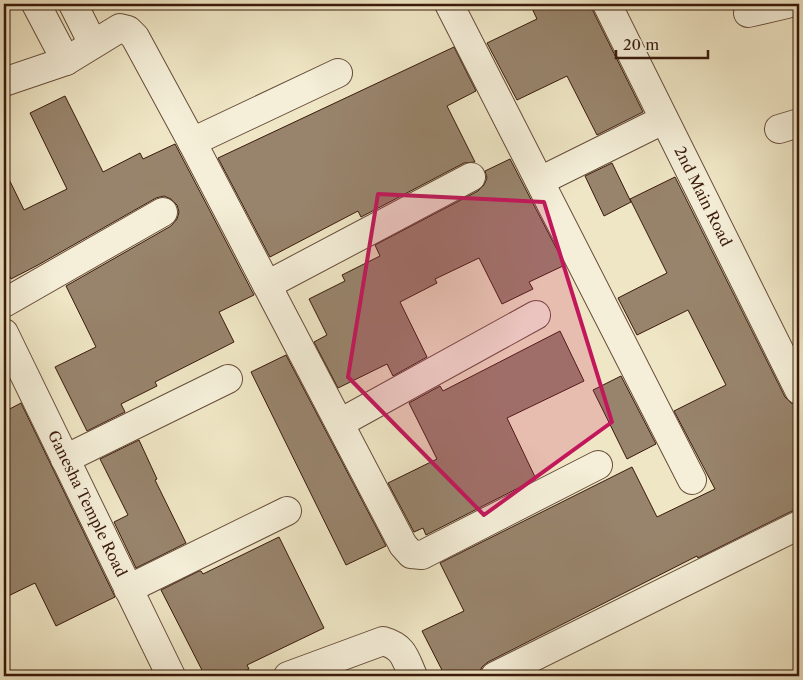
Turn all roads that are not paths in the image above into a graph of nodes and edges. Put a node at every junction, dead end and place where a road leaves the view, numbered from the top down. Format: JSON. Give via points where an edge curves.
{"nodes":[{"id":1,"x":36,"y":4,"type":"edge"},
{"id":2,"x":73,"y":4,"type":"edge"},
{"id":3,"x":449,"y":4,"type":"edge"},
{"id":4,"x":607,"y":4,"type":"edge"},
{"id":5,"x":787,"y":4,"type":"edge"},
{"id":6,"x":748,"y":13,"type":"dead end"},
{"id":7,"x":93,"y":44,"type":"junction"},
{"id":8,"x":66,"y":61,"type":"junction"},
{"id":9,"x":338,"y":73,"type":"dead end"},
{"id":10,"x":4,"y":82,"type":"edge"},
{"id":11,"x":663,"y":120,"type":"junction"},
{"id":12,"x":192,"y":142,"type":"junction"},
{"id":13,"x":471,"y":177,"type":"dead end"},
{"id":14,"x":540,"y":182,"type":"junction"},
{"id":15,"x":163,"y":212,"type":"dead end"},
{"id":16,"x":267,"y":285,"type":"junction"},
{"id":17,"x":4,"y":303,"type":"edge"},
{"id":18,"x":536,"y":314,"type":"dead end"},
{"id":19,"x":4,"y":333,"type":"edge"},
{"id":20,"x":228,"y":379,"type":"dead end"},
{"id":21,"x":799,"y":390,"type":"edge"},
{"id":22,"x":340,"y":423,"type":"junction"},
{"id":23,"x":65,"y":459,"type":"junction"},
{"id":24,"x":598,"y":465,"type":"dead end"},
{"id":25,"x":692,"y":480,"type":"dead end"},
{"id":26,"x":287,"y":511,"type":"dead end"},
{"id":27,"x":799,"y":524,"type":"edge"},
{"id":28,"x":128,"y":589,"type":"junction"},
{"id":29,"x":171,"y":676,"type":"edge"},
{"id":30,"x":288,"y":676,"type":"edge"},
{"id":31,"x":413,"y":676,"type":"edge"},
{"id":32,"x":495,"y":676,"type":"edge"}],
"edges":[{"from":1,"to":8,"type":"street"},
{"from":2,"to":7,"type":"street"},
{"from":3,"to":14,"type":"street"},
{"from":4,"to":11,"type":"street","name":"2nd Main Road"},
{"from":5,"to":6,"type":"street"},
{"from":7,"to":8,"type":"street"},
{"from":7,"to":12,"type":"street","via":[[120,28],[128,30],[135,37]]},
{"from":8,"to":10,"type":"street"},
{"from":9,"to":12,"type":"street"},
{"from":11,"to":14,"type":"street"},
{"from":11,"to":21,"type":"street","name":"2nd Main Road"},
{"from":12,"to":16,"type":"street"},
{"from":13,"to":16,"type":"street"},
{"from":14,"to":25,"type":"street"},
{"from":15,"to":17,"type":"street"},
{"from":16,"to":22,"type":"street"},
{"from":18,"to":22,"type":"street"},
{"from":19,"to":23,"type":"street","name":"Ganesha Temple Road"},
{"from":20,"to":23,"type":"street"},
{"from":22,"to":24,"type":"street","via":[[403,545],[411,554],[422,556]]},
{"from":23,"to":28,"type":"street","name":"Ganesha Temple Road"},
{"from":26,"to":28,"type":"street"},
{"from":27,"to":32,"type":"street"},
{"from":28,"to":29,"type":"street","name":"Ganesha Temple Road"},
{"from":30,"to":31,"type":"street","via":[[383,641],[394,644],[402,652]]}]}
